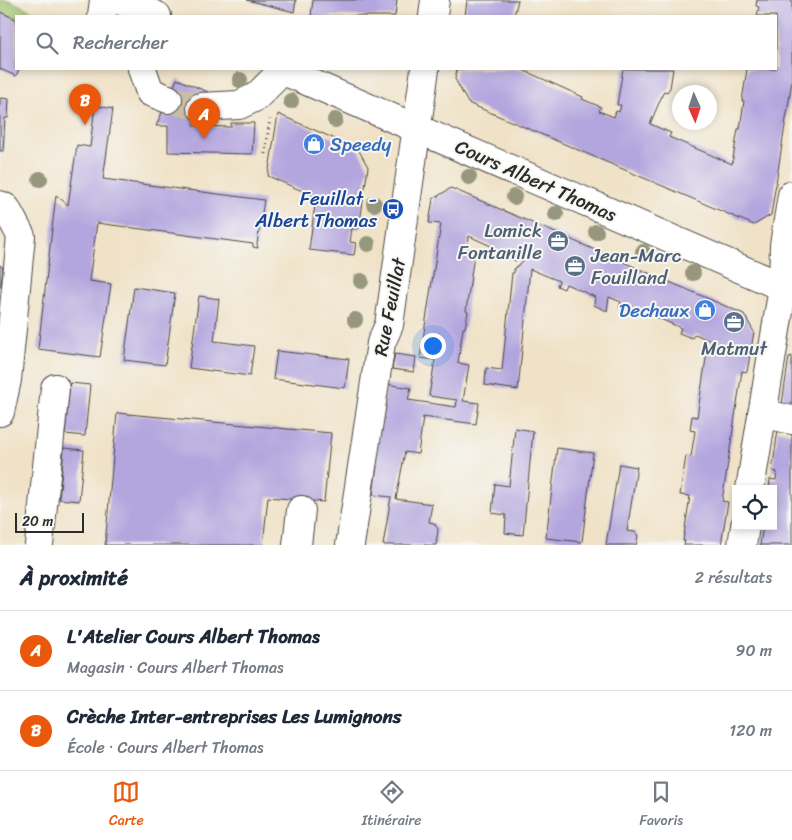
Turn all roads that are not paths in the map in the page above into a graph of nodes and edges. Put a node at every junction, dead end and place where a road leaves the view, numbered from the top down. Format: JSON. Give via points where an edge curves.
{"nodes":[{"id":1,"x":104,"y":0,"type":"edge"},
{"id":2,"x":118,"y":0,"type":"edge"},
{"id":3,"x":435,"y":0,"type":"edge"},
{"id":4,"x":102,"y":15,"type":"edge"},
{"id":5,"x":150,"y":15,"type":"edge"},
{"id":6,"x":433,"y":15,"type":"edge"},
{"id":7,"x":142,"y":70,"type":"edge"},
{"id":8,"x":281,"y":70,"type":"edge"},
{"id":9,"x":425,"y":70,"type":"edge"},
{"id":10,"x":168,"y":99,"type":"tunnel mouth"},
{"id":11,"x":201,"y":107,"type":"tunnel mouth"},
{"id":12,"x":416,"y":127,"type":"junction"},
{"id":13,"x":792,"y":195,"type":"edge"},
{"id":14,"x":0,"y":205,"type":"edge"},
{"id":15,"x":788,"y":289,"type":"edge"},
{"id":16,"x":55,"y":388,"type":"dead end"},
{"id":17,"x":0,"y":412,"type":"edge"},
{"id":18,"x":762,"y":413,"type":"junction"},
{"id":19,"x":792,"y":420,"type":"edge"},
{"id":20,"x":751,"y":485,"type":"edge"},
{"id":21,"x":301,"y":510,"type":"dead end"},
{"id":22,"x":744,"y":530,"type":"edge"},
{"id":23,"x":39,"y":545,"type":"edge"},
{"id":24,"x":297,"y":545,"type":"edge"},
{"id":25,"x":350,"y":545,"type":"edge"},
{"id":26,"x":742,"y":545,"type":"edge"}],
"edges":[{"from":1,"to":4,"type":"street"},
{"from":2,"to":5,"type":"street"},
{"from":3,"to":6,"type":"street"},
{"from":7,"to":10,"type":"street","via":[[150,92]]},
{"from":8,"to":11,"type":"street","via":[[256,97],[239,105]]},
{"from":8,"to":12,"type":"street","name":"Cours Albert Thomas"},
{"from":9,"to":12,"type":"street","name":"Rue Feuillat"},
{"from":12,"to":15,"type":"street","name":"Cours Albert Thomas"},
{"from":12,"to":25,"type":"street","name":"Rue Feuillat","via":[[389,324],[381,343]]},
{"from":13,"to":15,"type":"street","via":[[784,245]]},
{"from":14,"to":17,"type":"street","via":[[6,208],[22,236],[7,380]]},
{"from":15,"to":18,"type":"street"},
{"from":16,"to":23,"type":"street"},
{"from":18,"to":19,"type":"street"},
{"from":18,"to":20,"type":"street"},
{"from":21,"to":24,"type":"street"},
{"from":22,"to":26,"type":"street"}]}
